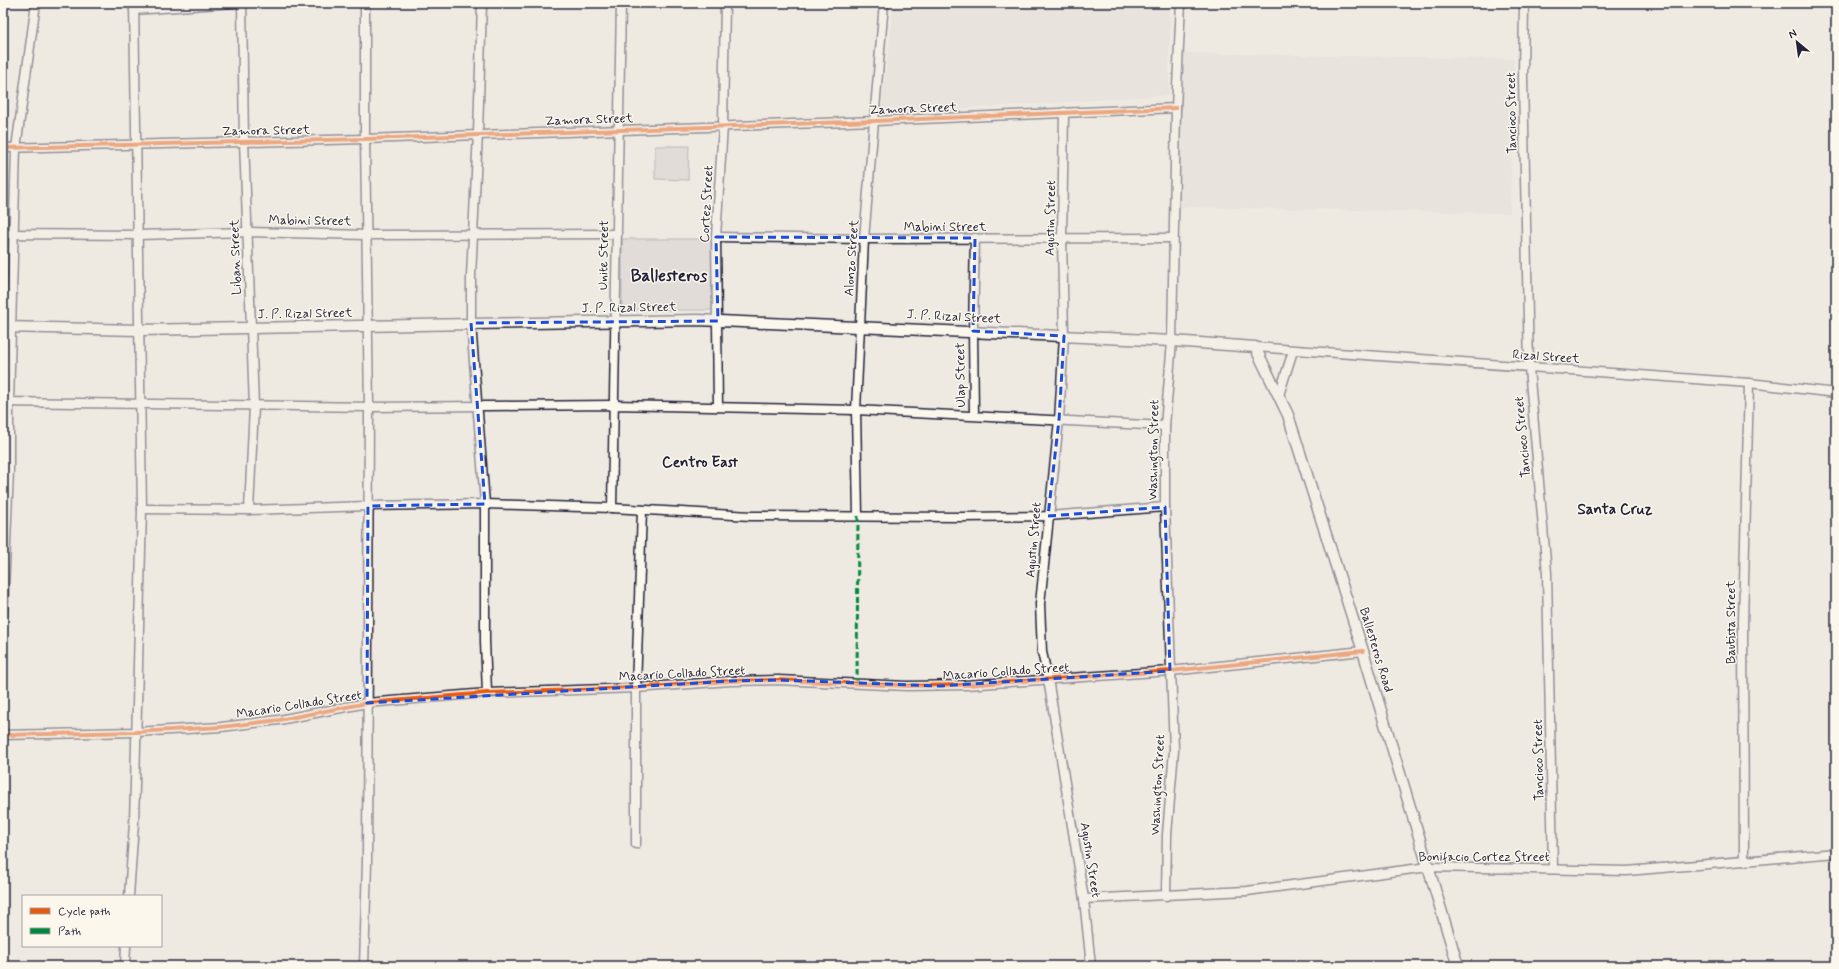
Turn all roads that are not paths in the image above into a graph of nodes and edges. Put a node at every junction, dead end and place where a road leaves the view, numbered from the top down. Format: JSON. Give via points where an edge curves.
{"nodes":[{"id":1,"x":36,"y":3,"type":"edge"},
{"id":2,"x":234,"y":3,"type":"edge"},
{"id":3,"x":242,"y":3,"type":"edge"},
{"id":4,"x":365,"y":3,"type":"edge"},
{"id":5,"x":482,"y":3,"type":"edge"},
{"id":6,"x":621,"y":3,"type":"edge"},
{"id":7,"x":725,"y":3,"type":"edge"},
{"id":8,"x":884,"y":3,"type":"edge"},
{"id":9,"x":1181,"y":3,"type":"edge"},
{"id":10,"x":1524,"y":3,"type":"edge"},
{"id":11,"x":134,"y":6,"type":"edge"},
{"id":12,"x":1176,"y":108,"type":"junction"},
{"id":13,"x":1064,"y":112,"type":"junction"},
{"id":14,"x":874,"y":121,"type":"junction"},
{"id":15,"x":723,"y":126,"type":"junction"},
{"id":16,"x":619,"y":129,"type":"junction"},
{"id":17,"x":478,"y":134,"type":"junction"},
{"id":18,"x":365,"y":139,"type":"junction"},
{"id":19,"x":244,"y":141,"type":"junction"},
{"id":20,"x":136,"y":145,"type":"junction"},
{"id":21,"x":3,"y":148,"type":"edge"},
{"id":22,"x":16,"y":148,"type":"junction"},
{"id":23,"x":248,"y":232,"type":"junction"},
{"id":24,"x":3,"y":234,"type":"edge"},
{"id":25,"x":138,"y":234,"type":"junction"},
{"id":26,"x":473,"y":234,"type":"junction"},
{"id":27,"x":617,"y":234,"type":"junction"},
{"id":28,"x":13,"y":235,"type":"junction"},
{"id":29,"x":366,"y":235,"type":"junction"},
{"id":30,"x":716,"y":237,"type":"junction"},
{"id":31,"x":975,"y":238,"type":"junction"},
{"id":32,"x":1062,"y":238,"type":"junction"},
{"id":33,"x":1173,"y":238,"type":"junction"},
{"id":34,"x":864,"y":239,"type":"junction"},
{"id":35,"x":614,"y":320,"type":"junction"},
{"id":36,"x":718,"y":320,"type":"junction"},
{"id":37,"x":471,"y":323,"type":"junction"},
{"id":38,"x":367,"y":326,"type":"junction"},
{"id":39,"x":860,"y":326,"type":"junction"},
{"id":40,"x":8,"y":327,"type":"edge"},
{"id":41,"x":251,"y":328,"type":"junction"},
{"id":42,"x":139,"y":330,"type":"junction"},
{"id":43,"x":973,"y":331,"type":"junction"},
{"id":44,"x":1064,"y":336,"type":"junction"},
{"id":45,"x":1172,"y":341,"type":"junction"},
{"id":46,"x":1255,"y":347,"type":"junction"},
{"id":47,"x":1293,"y":351,"type":"junction"},
{"id":48,"x":1529,"y":368,"type":"junction"},
{"id":49,"x":1749,"y":383,"type":"junction"},
{"id":50,"x":1836,"y":393,"type":"edge"},
{"id":51,"x":1279,"y":395,"type":"junction"},
{"id":52,"x":6,"y":402,"type":"edge"},
{"id":53,"x":140,"y":404,"type":"junction"},
{"id":54,"x":614,"y":405,"type":"junction"},
{"id":55,"x":254,"y":406,"type":"junction"},
{"id":56,"x":369,"y":407,"type":"junction"},
{"id":57,"x":478,"y":407,"type":"junction"},
{"id":58,"x":718,"y":407,"type":"junction"},
{"id":59,"x":856,"y":410,"type":"junction"},
{"id":60,"x":974,"y":415,"type":"junction"},
{"id":61,"x":1059,"y":420,"type":"junction"},
{"id":62,"x":1165,"y":426,"type":"junction"},
{"id":63,"x":485,"y":504,"type":"junction"},
{"id":64,"x":368,"y":506,"type":"junction"},
{"id":65,"x":1165,"y":507,"type":"junction"},
{"id":66,"x":612,"y":508,"type":"junction"},
{"id":67,"x":142,"y":509,"type":"junction"},
{"id":68,"x":249,"y":510,"type":"junction"},
{"id":69,"x":642,"y":510,"type":"junction"},
{"id":70,"x":858,"y":516,"type":"junction"},
{"id":71,"x":1048,"y":516,"type":"junction"},
{"id":72,"x":3,"y":616,"type":"edge"},
{"id":73,"x":1363,"y":651,"type":"junction"},
{"id":74,"x":1170,"y":672,"type":"junction"},
{"id":75,"x":1048,"y":679,"type":"junction"},
{"id":76,"x":636,"y":688,"type":"junction"},
{"id":77,"x":487,"y":693,"type":"junction"},
{"id":78,"x":367,"y":703,"type":"junction"},
{"id":79,"x":136,"y":732,"type":"junction"},
{"id":80,"x":3,"y":735,"type":"edge"},
{"id":81,"x":636,"y":844,"type":"dead end"},
{"id":82,"x":1836,"y":853,"type":"edge"},
{"id":83,"x":1744,"y":861,"type":"junction"},
{"id":84,"x":1428,"y":867,"type":"junction"},
{"id":85,"x":1553,"y":869,"type":"junction"},
{"id":86,"x":130,"y":895,"type":"edge"},
{"id":87,"x":1166,"y":896,"type":"junction"},
{"id":88,"x":1084,"y":899,"type":"junction"},
{"id":89,"x":126,"y":947,"type":"edge"},
{"id":90,"x":125,"y":966,"type":"edge"},
{"id":91,"x":364,"y":966,"type":"edge"},
{"id":92,"x":1091,"y":966,"type":"edge"},
{"id":93,"x":1458,"y":966,"type":"edge"}],
"edges":[{"from":1,"to":22,"type":"street"},
{"from":2,"to":11,"type":"street"},
{"from":3,"to":19,"type":"street","name":"Liban Street"},
{"from":4,"to":18,"type":"street"},
{"from":5,"to":17,"type":"street"},
{"from":6,"to":16,"type":"street","name":"Unite Street"},
{"from":7,"to":15,"type":"street","name":"Cortez Street"},
{"from":8,"to":14,"type":"street","name":"Alonzo Street"},
{"from":9,"to":12,"type":"street","name":"Washington Street"},
{"from":10,"to":48,"type":"street","name":"Tancioco Street","via":[[1523,78]]},
{"from":11,"to":20,"type":"street"},
{"from":12,"to":13,"type":"street","name":"Zamora Street"},
{"from":12,"to":33,"type":"street","name":"Washington Street"},
{"from":13,"to":14,"type":"street","name":"Zamora Street"},
{"from":13,"to":32,"type":"street","name":"Agustin Street"},
{"from":14,"to":15,"type":"street","name":"Zamora Street"},
{"from":14,"to":34,"type":"street","name":"Alonzo Street"},
{"from":15,"to":16,"type":"street","name":"Zamora Street"},
{"from":15,"to":30,"type":"street","name":"Cortez Street"},
{"from":16,"to":17,"type":"street","name":"Zamora Street"},
{"from":16,"to":27,"type":"street","name":"Unite Street"},
{"from":17,"to":18,"type":"street","name":"Zamora Street"},
{"from":17,"to":26,"type":"street"},
{"from":18,"to":19,"type":"street","name":"Zamora Street"},
{"from":18,"to":29,"type":"street"},
{"from":19,"to":20,"type":"street","name":"Zamora Street"},
{"from":19,"to":23,"type":"street","name":"Liban Street"},
{"from":20,"to":22,"type":"street","name":"Zamora Street"},
{"from":20,"to":25,"type":"street"},
{"from":21,"to":22,"type":"street","name":"Zamora Street"},
{"from":22,"to":28,"type":"street"},
{"from":23,"to":25,"type":"street","name":"Mabini Street"},
{"from":23,"to":29,"type":"street","name":"Mabini Street"},
{"from":23,"to":41,"type":"street","name":"Liban Street"},
{"from":24,"to":28,"type":"street","name":"Mabini Street"},
{"from":25,"to":28,"type":"street","name":"Mabini Street"},
{"from":25,"to":42,"type":"street"},
{"from":26,"to":27,"type":"street","name":"Mabini Street"},
{"from":26,"to":29,"type":"street","name":"Mabini Street"},
{"from":26,"to":37,"type":"street"},
{"from":27,"to":35,"type":"street","name":"Unite Street"},
{"from":28,"to":40,"type":"street"},
{"from":29,"to":38,"type":"street"},
{"from":30,"to":34,"type":"street","name":"Mabini Street"},
{"from":30,"to":36,"type":"street","name":"Cortez Street"},
{"from":31,"to":32,"type":"street","name":"Mabini Street"},
{"from":31,"to":34,"type":"street","name":"Mabini Street"},
{"from":31,"to":43,"type":"street","name":"Ulap Street"},
{"from":32,"to":33,"type":"street","name":"Mabini Street"},
{"from":32,"to":44,"type":"street","name":"Agustin Street"},
{"from":33,"to":45,"type":"street","name":"Washington Street"},
{"from":34,"to":39,"type":"street","name":"Alonzo Street"},
{"from":35,"to":36,"type":"main road","name":"J. P. Rizal Street"},
{"from":35,"to":37,"type":"main road","name":"J. P. Rizal Street"},
{"from":35,"to":54,"type":"street","name":"Unite Street"},
{"from":36,"to":39,"type":"main road","name":"J. P. Rizal Street"},
{"from":36,"to":58,"type":"street","name":"Cortez Street"},
{"from":37,"to":38,"type":"main road","name":"J. P. Rizal Street"},
{"from":37,"to":57,"type":"street"},
{"from":38,"to":41,"type":"main road","name":"J. P. Rizal Street"},
{"from":38,"to":56,"type":"street"},
{"from":39,"to":43,"type":"main road","name":"J. P. Rizal Street"},
{"from":39,"to":59,"type":"street","name":"Alonzo Street"},
{"from":40,"to":42,"type":"main road","name":"J. P. Rizal Street"},
{"from":40,"to":52,"type":"street"},
{"from":41,"to":42,"type":"main road","name":"J. P. Rizal Street"},
{"from":41,"to":55,"type":"street","name":"Liban Street"},
{"from":42,"to":53,"type":"street"},
{"from":43,"to":44,"type":"main road","name":"J. P. Rizal Street"},
{"from":43,"to":60,"type":"street","name":"Ulap Street"},
{"from":44,"to":45,"type":"main road","name":"J. P. Rizal Street"},
{"from":44,"to":61,"type":"street","name":"Agustin Street"},
{"from":45,"to":46,"type":"main road","name":"J. P. Rizal Street"},
{"from":45,"to":62,"type":"street","name":"Washington Street"},
{"from":46,"to":47,"type":"street","name":"Rizal Street"},
{"from":46,"to":51,"type":"main road","name":"Ballesteros Road"},
{"from":47,"to":48,"type":"street","name":"Rizal Street"},
{"from":47,"to":51,"type":"street"},
{"from":48,"to":49,"type":"street","name":"Rizal Street"},
{"from":48,"to":85,"type":"street","name":"Tancioco Street","via":[[1547,573]]},
{"from":49,"to":50,"type":"street","name":"Rizal Street"},
{"from":49,"to":83,"type":"street","name":"Bautista Street","via":[[1743,623]]},
{"from":51,"to":73,"type":"main road","name":"Ballesteros Road","via":[[1288,415]]},
{"from":52,"to":53,"type":"street"},
{"from":52,"to":72,"type":"street","via":[[9,470]]},
{"from":53,"to":55,"type":"street"},
{"from":53,"to":67,"type":"street"},
{"from":54,"to":57,"type":"street"},
{"from":54,"to":58,"type":"street"},
{"from":54,"to":66,"type":"street","name":"Unite Street"},
{"from":55,"to":56,"type":"street"},
{"from":55,"to":68,"type":"street","name":"Liban Street"},
{"from":56,"to":57,"type":"street"},
{"from":56,"to":64,"type":"street"},
{"from":57,"to":63,"type":"street"},
{"from":58,"to":59,"type":"street"},
{"from":59,"to":60,"type":"street"},
{"from":59,"to":70,"type":"street","name":"Alonzo Street"},
{"from":60,"to":61,"type":"street"},
{"from":61,"to":62,"type":"street"},
{"from":61,"to":71,"type":"street","name":"Agustin Street"},
{"from":62,"to":65,"type":"street","name":"Washington Street"},
{"from":63,"to":64,"type":"street"},
{"from":63,"to":66,"type":"street"},
{"from":63,"to":77,"type":"street","via":[[484,641]]},
{"from":64,"to":68,"type":"street"},
{"from":64,"to":78,"type":"street"},
{"from":65,"to":71,"type":"street"},
{"from":65,"to":74,"type":"street","name":"Washington Street"},
{"from":66,"to":69,"type":"street"},
{"from":67,"to":68,"type":"street"},
{"from":67,"to":79,"type":"street"},
{"from":69,"to":70,"type":"street","via":[[751,516]]},
{"from":69,"to":76,"type":"street"},
{"from":70,"to":71,"type":"street"},
{"from":71,"to":75,"type":"street","name":"Agustin Street","via":[[1040,604],[1042,652]]},
{"from":73,"to":74,"type":"street","name":"Macario Collado Street"},
{"from":73,"to":84,"type":"main road","name":"Ballesteros Road"},
{"from":74,"to":75,"type":"street","name":"Macario Collado Street"},
{"from":74,"to":87,"type":"street","name":"Washington Street","via":[[1174,750],[1167,835]]},
{"from":75,"to":76,"type":"street","name":"Macario Collado Street","via":[[940,686],[778,680],[730,681]]},
{"from":75,"to":88,"type":"street","name":"Agustin Street"},
{"from":76,"to":77,"type":"street","name":"Macario Collado Street"},
{"from":76,"to":81,"type":"street"},
{"from":77,"to":78,"type":"street","name":"Macario Collado Street"},
{"from":78,"to":79,"type":"street","name":"Macario Collado Street","via":[[279,720],[221,727]]},
{"from":78,"to":91,"type":"street","via":[[367,904]]},
{"from":79,"to":80,"type":"street","name":"Macario Collado Street"},
{"from":79,"to":86,"type":"street"},
{"from":82,"to":83,"type":"street","name":"Bonifacio Cortez Street"},
{"from":83,"to":85,"type":"street","name":"Bonifacio Cortez Street","via":[[1627,871]]},
{"from":84,"to":85,"type":"street","name":"Bonifacio Cortez Street"},
{"from":84,"to":87,"type":"street","name":"Bonifacio Cortez Street","via":[[1247,892]]},
{"from":84,"to":93,"type":"main road","name":"Ballesteros Road"},
{"from":87,"to":88,"type":"street","name":"Bonifacio Cortez Street"},
{"from":88,"to":92,"type":"street","name":"Agustin Street"},
{"from":89,"to":90,"type":"street"}]}
